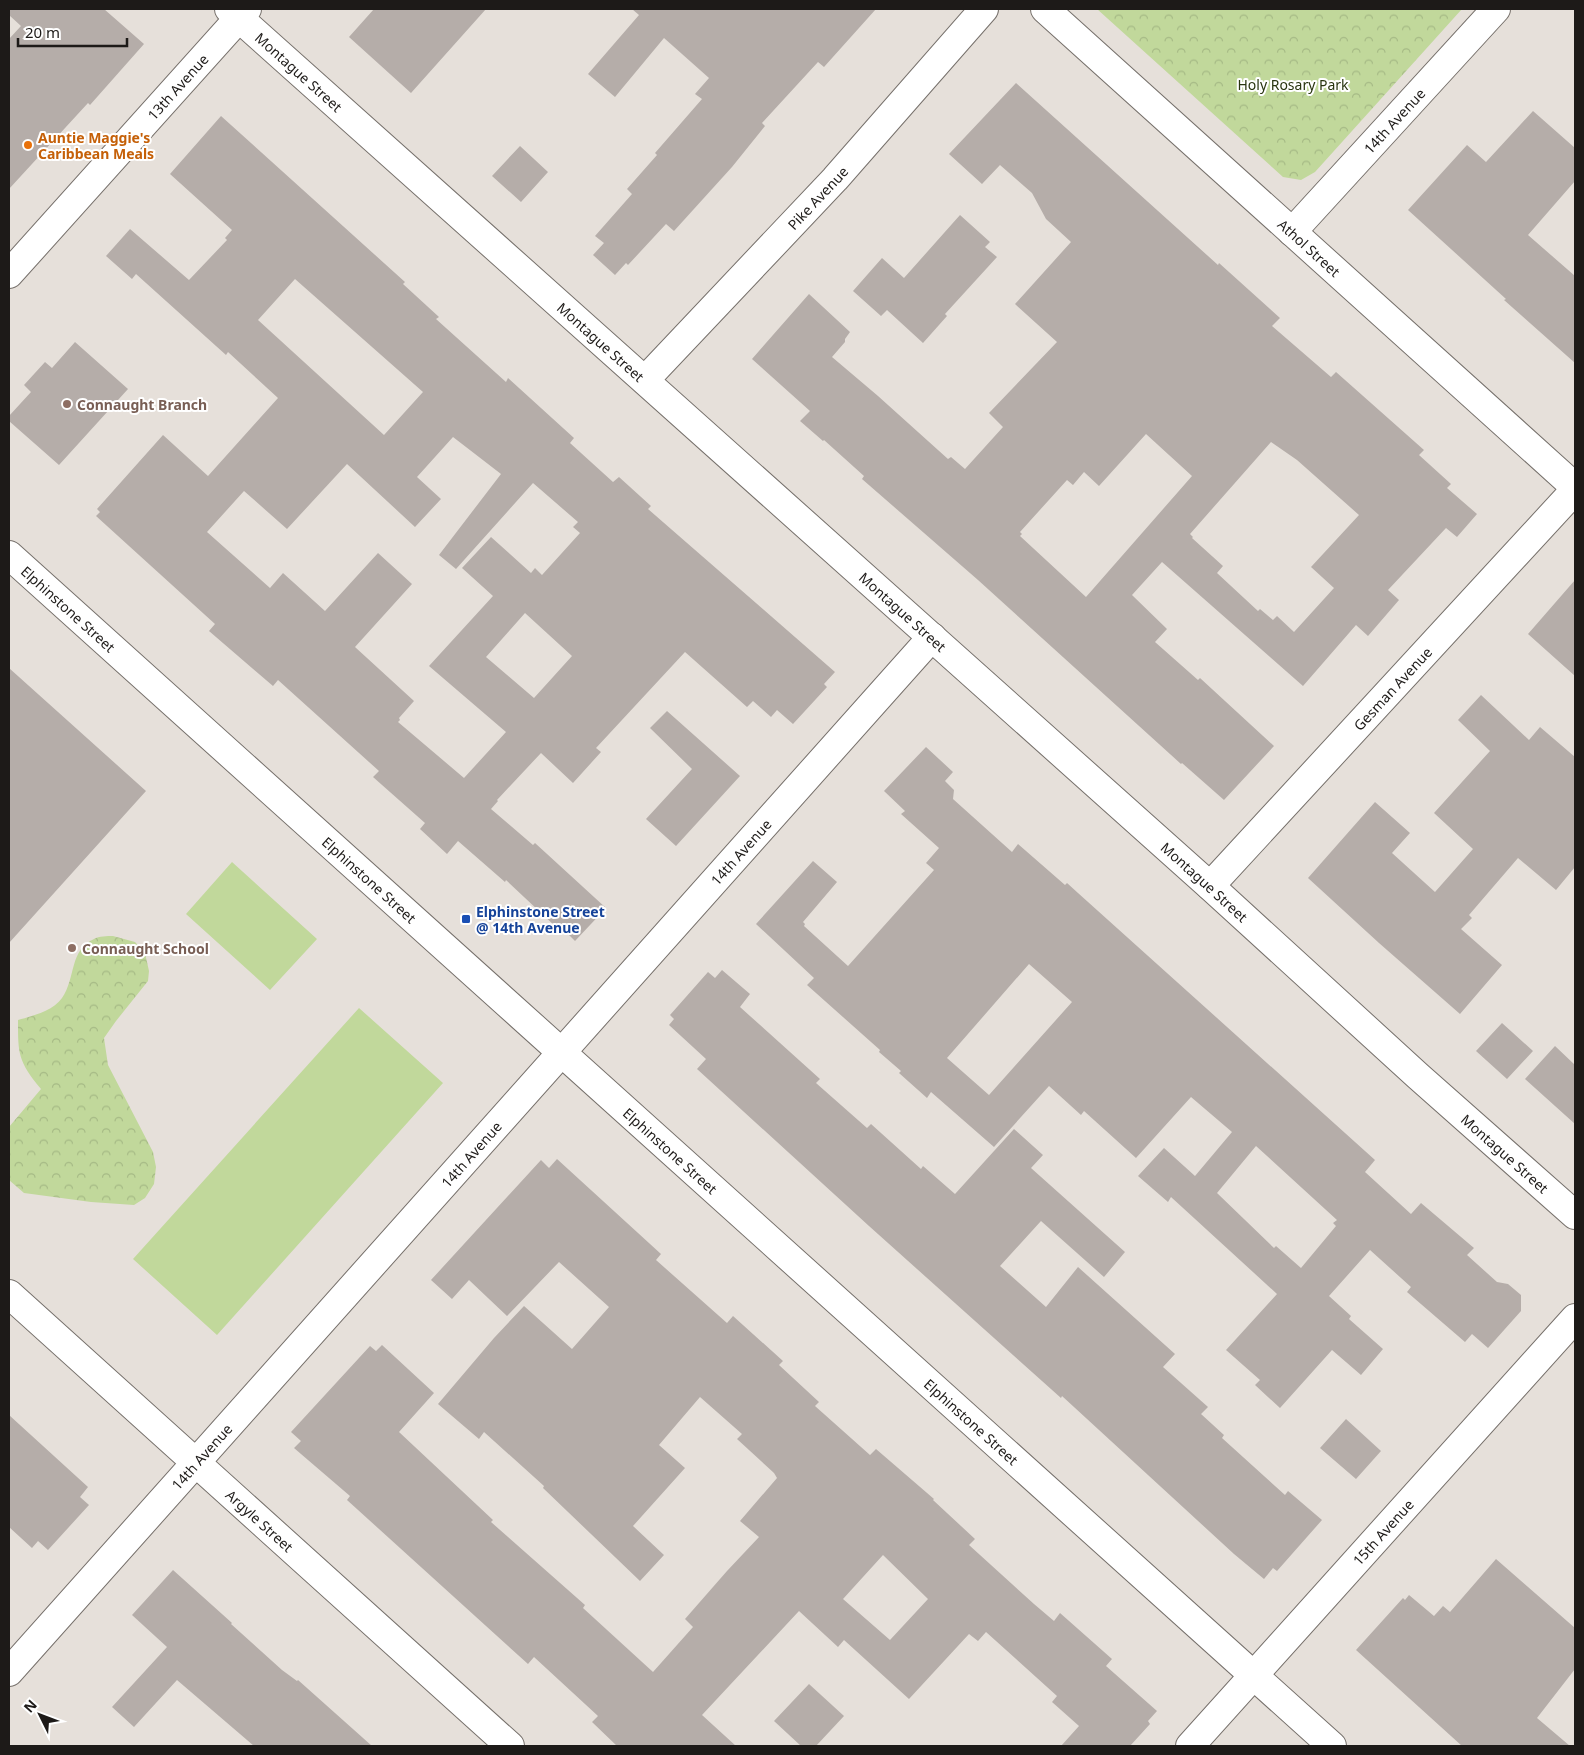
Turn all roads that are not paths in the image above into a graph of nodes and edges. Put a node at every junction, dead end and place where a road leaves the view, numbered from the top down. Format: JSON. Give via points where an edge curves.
{"nodes":[{"id":1,"x":984,"y":9,"type":"edge"},
{"id":2,"x":1045,"y":9,"type":"edge"},
{"id":3,"x":1496,"y":9,"type":"edge"},
{"id":4,"x":238,"y":12,"type":"edge"},
{"id":5,"x":1292,"y":232,"type":"junction"},
{"id":6,"x":9,"y":274,"type":"edge"},
{"id":7,"x":645,"y":380,"type":"junction"},
{"id":8,"x":1575,"y":488,"type":"edge"},
{"id":9,"x":9,"y":555,"type":"edge"},
{"id":10,"x":932,"y":637,"type":"junction"},
{"id":11,"x":1210,"y":886,"type":"junction"},
{"id":12,"x":561,"y":1053,"type":"junction"},
{"id":13,"x":1575,"y":1215,"type":"edge"},
{"id":14,"x":9,"y":1294,"type":"edge"},
{"id":15,"x":1575,"y":1318,"type":"edge"},
{"id":16,"x":196,"y":1462,"type":"junction"},
{"id":17,"x":9,"y":1672,"type":"edge"},
{"id":18,"x":1254,"y":1676,"type":"junction"},
{"id":19,"x":510,"y":1746,"type":"edge"},
{"id":20,"x":1190,"y":1746,"type":"edge"},
{"id":21,"x":1332,"y":1746,"type":"edge"}],
"edges":[{"from":1,"to":7,"type":"street","name":"Pike Avenue","via":[[834,179]]},
{"from":2,"to":5,"type":"street","name":"Athol Street"},
{"from":3,"to":5,"type":"street","name":"14th Avenue"},
{"from":4,"to":6,"type":"street","name":"13th Avenue"},
{"from":4,"to":7,"type":"street","name":"Montague Street"},
{"from":5,"to":8,"type":"street","name":"Athol Street"},
{"from":7,"to":10,"type":"street","name":"Montague Street"},
{"from":8,"to":11,"type":"street","name":"Gesman Avenue"},
{"from":9,"to":12,"type":"street","name":"Elphinstone Street"},
{"from":10,"to":11,"type":"street","name":"Montague Street"},
{"from":10,"to":12,"type":"street","name":"14th Avenue"},
{"from":11,"to":13,"type":"street","name":"Montague Street"},
{"from":12,"to":16,"type":"street","name":"14th Avenue"},
{"from":12,"to":18,"type":"street","name":"Elphinstone Street"},
{"from":14,"to":16,"type":"street","name":"Argyle Street"},
{"from":15,"to":18,"type":"street","name":"15th Avenue"},
{"from":16,"to":17,"type":"street","name":"14th Avenue"},
{"from":16,"to":19,"type":"street","name":"Argyle Street"},
{"from":18,"to":20,"type":"street","name":"15th Avenue"},
{"from":18,"to":21,"type":"street","name":"Elphinstone Street"}]}
